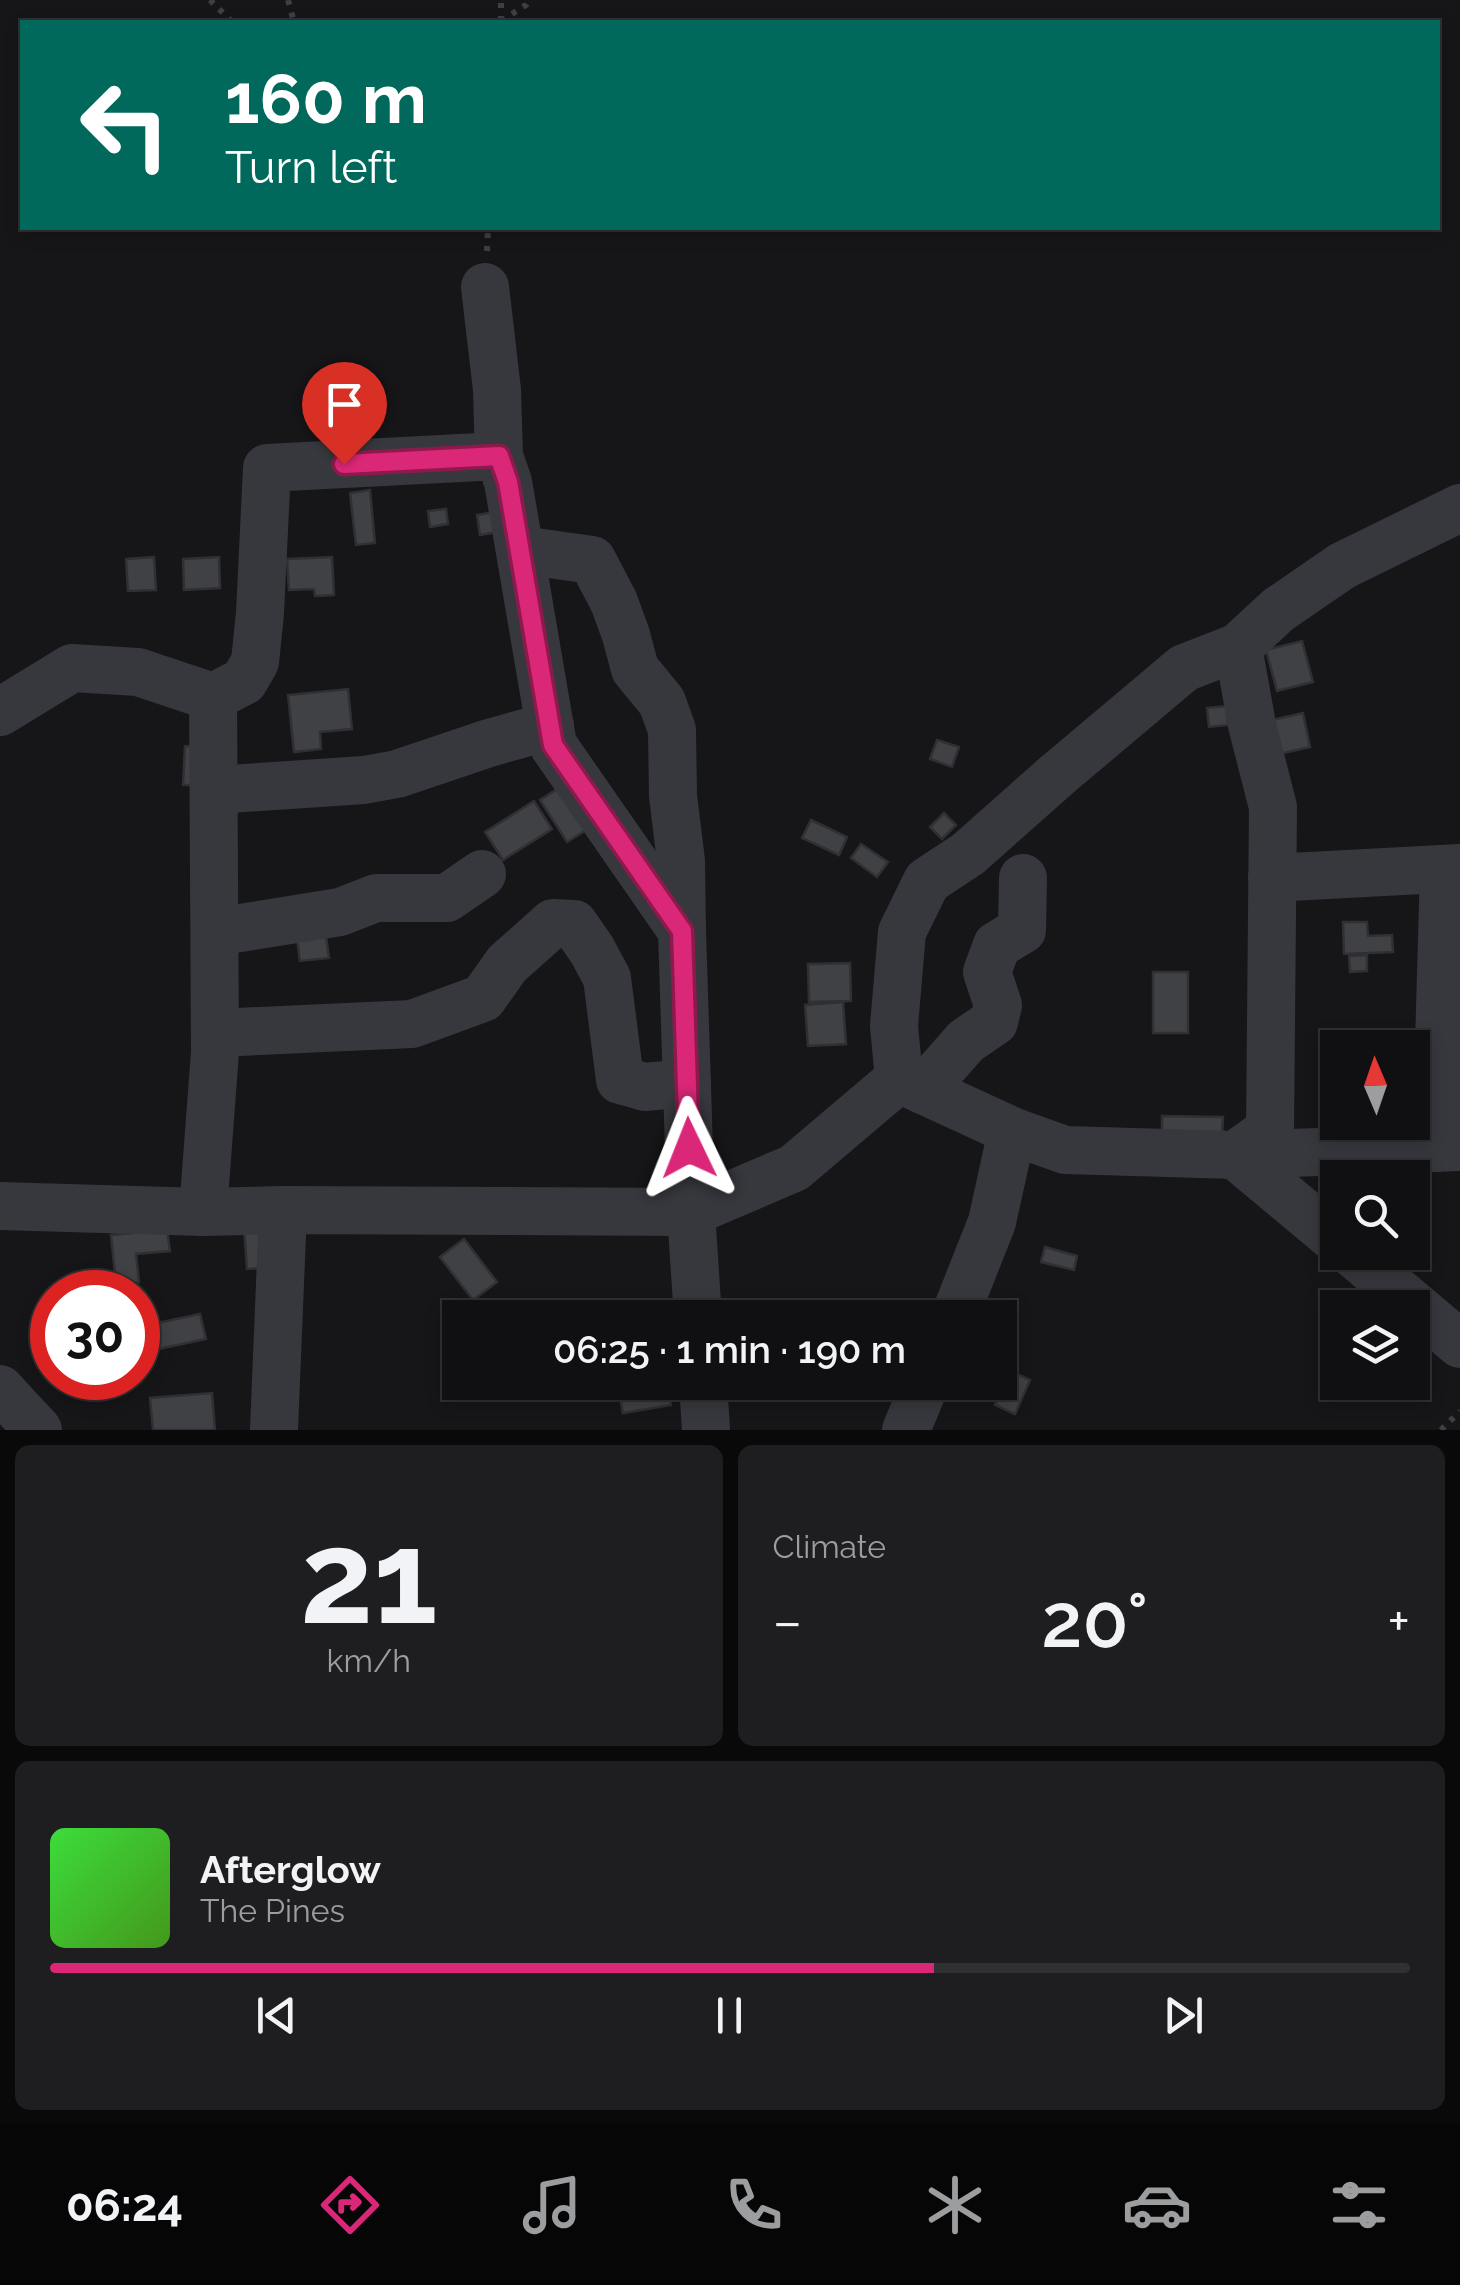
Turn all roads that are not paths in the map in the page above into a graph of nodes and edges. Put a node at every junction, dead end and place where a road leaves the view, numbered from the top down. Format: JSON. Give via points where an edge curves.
{"nodes":[{"id":1,"x":484,"y":287,"type":"dead end"},
{"id":2,"x":499,"y":456,"type":"junction"},
{"id":3,"x":1460,"y":508,"type":"edge"},
{"id":4,"x":521,"y":550,"type":"junction"},
{"id":5,"x":1238,"y":647,"type":"junction"},
{"id":6,"x":214,"y":697,"type":"junction"},
{"id":7,"x":0,"y":712,"type":"edge"},
{"id":8,"x":550,"y":726,"type":"junction"},
{"id":9,"x":214,"y":790,"type":"junction"},
{"id":10,"x":1452,"y":868,"type":"edge"},
{"id":11,"x":482,"y":874,"type":"dead end"},
{"id":12,"x":1023,"y":878,"type":"dead end"},
{"id":13,"x":1272,"y":878,"type":"junction"},
{"id":14,"x":682,"y":931,"type":"junction"},
{"id":15,"x":214,"y":932,"type":"junction"},
{"id":16,"x":215,"y":1033,"type":"junction"},
{"id":17,"x":687,"y":1083,"type":"junction"},
{"id":18,"x":911,"y":1084,"type":"junction"},
{"id":19,"x":1012,"y":1131,"type":"junction"},
{"id":20,"x":1448,"y":1148,"type":"edge"},
{"id":21,"x":1235,"y":1155,"type":"junction"},
{"id":22,"x":0,"y":1206,"type":"edge"},
{"id":23,"x":284,"y":1210,"type":"junction"},
{"id":24,"x":203,"y":1212,"type":"junction"},
{"id":25,"x":691,"y":1212,"type":"junction"},
{"id":26,"x":1320,"y":1226,"type":"edge"},
{"id":27,"x":1372,"y":1270,"type":"edge"},
{"id":28,"x":697,"y":1300,"type":"edge"},
{"id":29,"x":961,"y":1300,"type":"edge"},
{"id":30,"x":1460,"y":1344,"type":"edge"},
{"id":31,"x":0,"y":1390,"type":"edge"},
{"id":32,"x":704,"y":1400,"type":"edge"},
{"id":33,"x":918,"y":1400,"type":"edge"},
{"id":34,"x":38,"y":1430,"type":"edge"},
{"id":35,"x":274,"y":1430,"type":"edge"},
{"id":36,"x":706,"y":1430,"type":"edge"},
{"id":37,"x":906,"y":1430,"type":"edge"}],
"edges":[{"from":1,"to":2,"type":"street"},
{"from":2,"to":4,"type":"street"},
{"from":2,"to":6,"type":"street","via":[[267,468],[255,662],[244,681]]},
{"from":3,"to":5,"type":"street","via":[[1342,566]]},
{"from":4,"to":8,"type":"street"},
{"from":4,"to":14,"type":"street","via":[[592,560],[614,602],[635,669],[662,702],[672,730]]},
{"from":5,"to":13,"type":"street","via":[[1273,807]]},
{"from":5,"to":18,"type":"street","via":[[1184,668],[968,854],[926,881],[902,932],[894,1026]]},
{"from":6,"to":7,"type":"street","via":[[138,672],[72,668]]},
{"from":6,"to":9,"type":"street"},
{"from":8,"to":9,"type":"street","via":[[397,774]]},
{"from":8,"to":14,"type":"street","via":[[553,745]]},
{"from":9,"to":15,"type":"street"},
{"from":10,"to":13,"type":"street"},
{"from":10,"to":20,"type":"street"},
{"from":11,"to":15,"type":"street","via":[[447,898],[376,898],[340,912]]},
{"from":12,"to":18,"type":"street","via":[[1022,930],[997,945],[988,972],[998,1005],[994,1022]]},
{"from":13,"to":21,"type":"street","via":[[1270,1130]]},
{"from":14,"to":17,"type":"street"},
{"from":15,"to":16,"type":"street"},
{"from":16,"to":17,"type":"street","via":[[412,1024],[483,998],[507,964],[553,923],[574,924],[607,978],[620,1080],[645,1088]]},
{"from":16,"to":24,"type":"street"},
{"from":17,"to":25,"type":"street"},
{"from":18,"to":19,"type":"street"},
{"from":18,"to":25,"type":"street","via":[[794,1168]]},
{"from":19,"to":21,"type":"street","via":[[1064,1150]]},
{"from":19,"to":29,"type":"street","via":[[992,1222]]},
{"from":20,"to":21,"type":"street"},
{"from":21,"to":26,"type":"street"},
{"from":22,"to":24,"type":"street"},
{"from":23,"to":24,"type":"street"},
{"from":23,"to":25,"type":"street"},
{"from":23,"to":35,"type":"street"},
{"from":25,"to":28,"type":"street"},
{"from":27,"to":30,"type":"street"},
{"from":31,"to":34,"type":"street"},
{"from":32,"to":36,"type":"street"},
{"from":33,"to":37,"type":"street"}]}
